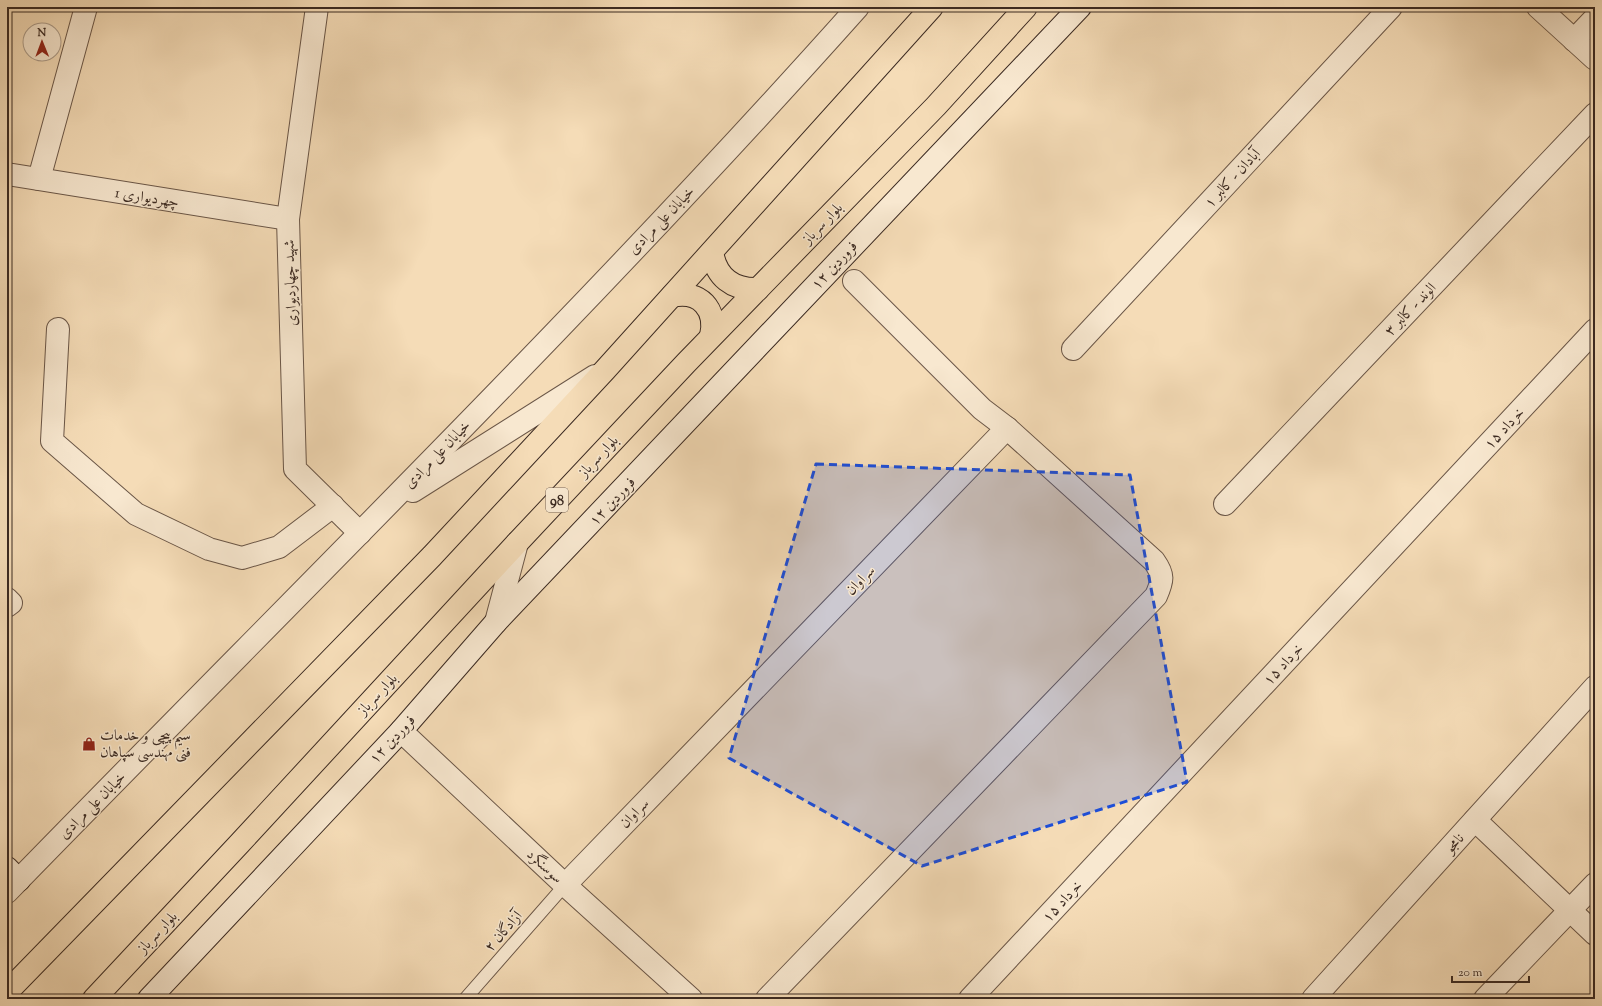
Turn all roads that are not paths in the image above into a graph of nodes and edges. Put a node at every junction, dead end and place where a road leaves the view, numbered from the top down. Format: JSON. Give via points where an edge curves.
{"nodes":[{"id":1,"x":86,"y":7,"type":"edge"},
{"id":2,"x":317,"y":7,"type":"edge"},
{"id":3,"x":932,"y":7,"type":"edge"},
{"id":4,"x":1026,"y":7,"type":"edge"},
{"id":5,"x":1080,"y":7,"type":"edge"},
{"id":6,"x":1391,"y":7,"type":"edge"},
{"id":7,"x":1538,"y":7,"type":"edge"},
{"id":8,"x":848,"y":10,"type":"edge"},
{"id":9,"x":1595,"y":18,"type":"edge"},
{"id":10,"x":1574,"y":40,"type":"junction"},
{"id":11,"x":1595,"y":59,"type":"edge"},
{"id":12,"x":1595,"y":114,"type":"edge"},
{"id":13,"x":7,"y":174,"type":"edge"},
{"id":14,"x":39,"y":179,"type":"junction"},
{"id":15,"x":288,"y":219,"type":"junction"},
{"id":16,"x":712,"y":252,"type":"junction"},
{"id":17,"x":854,"y":281,"type":"dead end"},
{"id":18,"x":758,"y":289,"type":"junction"},
{"id":19,"x":672,"y":296,"type":"junction"},
{"id":20,"x":58,"y":329,"type":"dead end"},
{"id":21,"x":1595,"y":330,"type":"edge"},
{"id":22,"x":712,"y":336,"type":"junction"},
{"id":23,"x":1072,"y":348,"type":"dead end"},
{"id":24,"x":605,"y":370,"type":"junction"},
{"id":25,"x":1007,"y":428,"type":"junction"},
{"id":26,"x":1225,"y":504,"type":"dead end"},
{"id":27,"x":333,"y":506,"type":"junction"},
{"id":28,"x":385,"y":508,"type":"junction"},
{"id":29,"x":360,"y":533,"type":"junction"},
{"id":30,"x":517,"y":543,"type":"junction"},
{"id":31,"x":7,"y":599,"type":"edge"},
{"id":32,"x":7,"y":606,"type":"edge"},
{"id":33,"x":496,"y":622,"type":"junction"},
{"id":34,"x":1595,"y":687,"type":"edge"},
{"id":35,"x":401,"y":731,"type":"junction"},
{"id":36,"x":1475,"y":820,"type":"junction"},
{"id":37,"x":11,"y":880,"type":"edge"},
{"id":38,"x":1595,"y":884,"type":"edge"},
{"id":39,"x":565,"y":885,"type":"junction"},
{"id":40,"x":1570,"y":911,"type":"junction"},
{"id":41,"x":1595,"y":934,"type":"edge"},
{"id":42,"x":7,"y":992,"type":"edge"},
{"id":43,"x":94,"y":999,"type":"edge"},
{"id":44,"x":149,"y":999,"type":"edge"},
{"id":45,"x":466,"y":999,"type":"edge"},
{"id":46,"x":691,"y":999,"type":"edge"},
{"id":47,"x":767,"y":999,"type":"edge"},
{"id":48,"x":970,"y":999,"type":"edge"},
{"id":49,"x":1313,"y":999,"type":"edge"},
{"id":50,"x":1485,"y":999,"type":"edge"}],
"edges":[{"from":1,"to":14,"type":"street"},
{"from":2,"to":15,"type":"street","name":"شهید چهاردیواری"},
{"from":3,"to":16,"type":"highway"},
{"from":4,"to":18,"type":"highway","name":"بلوار سرباز","number":"98","via":[[936,106]]},
{"from":5,"to":33,"type":"street","name":"۱۲ فروردین"},
{"from":6,"to":23,"type":"street","name":"آبادان - کالبر ۱"},
{"from":7,"to":10,"type":"street"},
{"from":8,"to":28,"type":"street","name":"خیابان علی مرادی","via":[[725,154]]},
{"from":9,"to":10,"type":"street"},
{"from":10,"to":11,"type":"street"},
{"from":12,"to":26,"type":"street","name":"الوند - کالبر ۳"},
{"from":13,"to":14,"type":"street","name":"چهردیواری 1"},
{"from":14,"to":15,"type":"street","name":"چهردیواری 1"},
{"from":15,"to":27,"type":"street","name":"شهید چهاردیواری","via":[[295,469]]},
{"from":16,"to":18,"type":"highway","via":[[713,263],[726,281],[746,289]]},
{"from":16,"to":19,"type":"highway"},
{"from":17,"to":25,"type":"street","via":[[982,409]]},
{"from":18,"to":22,"type":"highway","name":"بلوار سرباز","number":"98"},
{"from":19,"to":22,"type":"highway","via":[[692,295],[704,304],[712,316]]},
{"from":19,"to":24,"type":"highway"},
{"from":20,"to":27,"type":"street","via":[[52,441],[136,514],[209,549],[242,558],[279,547]]},
{"from":21,"to":48,"type":"street","name":"۱۵ خرداد"},
{"from":22,"to":30,"type":"highway","name":"بلوار سرباز","number":"98"},
{"from":24,"to":28,"type":"street"},
{"from":24,"to":42,"type":"highway","via":[[432,556]]},
{"from":25,"to":39,"type":"street","name":"سراوان"},
{"from":25,"to":47,"type":"street","via":[[1154,561],[1162,572],[1156,596]]},
{"from":27,"to":29,"type":"street","name":"شهید چهاردیواری"},
{"from":28,"to":29,"type":"street","name":"خیابان علی مرادی"},
{"from":29,"to":37,"type":"street","name":"خیابان علی مرادی"},
{"from":30,"to":33,"type":"street"},
{"from":30,"to":43,"type":"highway","name":"بلوار سرباز","number":"98"},
{"from":31,"to":32,"type":"street","via":[[11,603]]},
{"from":33,"to":35,"type":"street","name":"۱۲ فروردین"},
{"from":34,"to":36,"type":"street","name":"نامجو"},
{"from":35,"to":39,"type":"street","name":"سوسنگرد"},
{"from":35,"to":44,"type":"street","name":"۱۲ فروردین"},
{"from":36,"to":40,"type":"street"},
{"from":36,"to":49,"type":"street","name":"نامجو"},
{"from":38,"to":40,"type":"street"},
{"from":39,"to":45,"type":"lane","name":"آزادگان ۲"},
{"from":39,"to":46,"type":"street","name":"سوسنگرد"},
{"from":40,"to":41,"type":"street"},
{"from":40,"to":50,"type":"street"}]}
